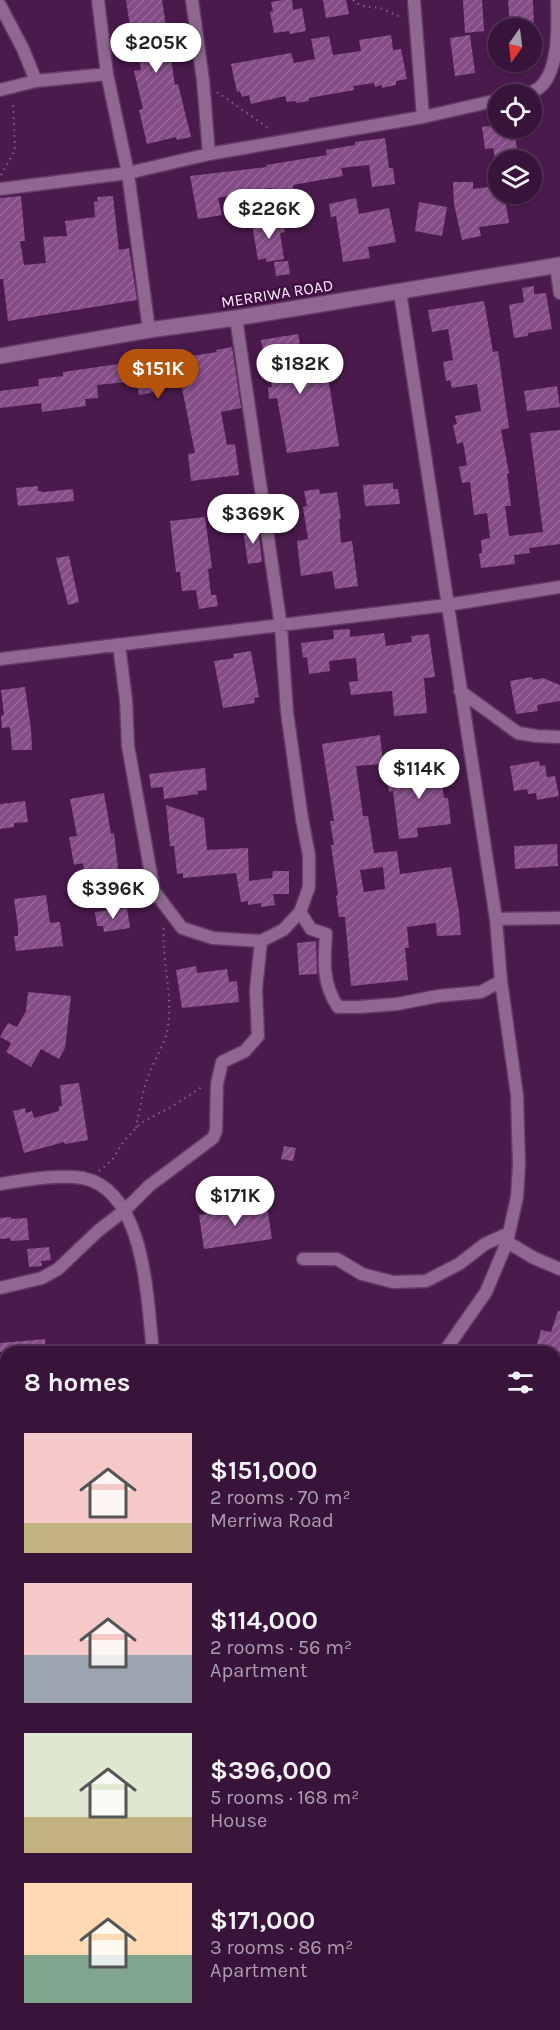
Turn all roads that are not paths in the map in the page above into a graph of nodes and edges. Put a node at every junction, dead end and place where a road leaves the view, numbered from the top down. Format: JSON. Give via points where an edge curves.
{"nodes":[{"id":1,"x":98,"y":0,"type":"edge"},
{"id":2,"x":192,"y":0,"type":"edge"},
{"id":3,"x":414,"y":0,"type":"edge"},
{"id":4,"x":557,"y":0,"type":"edge"},
{"id":5,"x":0,"y":5,"type":"edge"},
{"id":6,"x":557,"y":66,"type":"edge"},
{"id":7,"x":107,"y":74,"type":"junction"},
{"id":8,"x":36,"y":81,"type":"junction"},
{"id":9,"x":542,"y":84,"type":"edge"},
{"id":10,"x":0,"y":90,"type":"edge"},
{"id":11,"x":488,"y":102,"type":"edge"},
{"id":12,"x":423,"y":117,"type":"junction"},
{"id":13,"x":209,"y":154,"type":"junction"},
{"id":14,"x":128,"y":173,"type":"junction"},
{"id":15,"x":0,"y":189,"type":"edge"},
{"id":16,"x":558,"y":266,"type":"edge"},
{"id":17,"x":400,"y":292,"type":"junction"},
{"id":18,"x":560,"y":293,"type":"edge"},
{"id":19,"x":236,"y":318,"type":"junction"},
{"id":20,"x":149,"y":330,"type":"junction"},
{"id":21,"x":0,"y":356,"type":"edge"},
{"id":22,"x":560,"y":587,"type":"edge"},
{"id":23,"x":447,"y":605,"type":"junction"},
{"id":24,"x":281,"y":627,"type":"junction"},
{"id":25,"x":119,"y":645,"type":"junction"},
{"id":26,"x":0,"y":659,"type":"edge"},
{"id":27,"x":460,"y":691,"type":"junction"},
{"id":28,"x":560,"y":737,"type":"edge"},
{"id":29,"x":300,"y":912,"type":"junction"},
{"id":30,"x":560,"y":918,"type":"edge"},
{"id":31,"x":496,"y":919,"type":"junction"},
{"id":32,"x":261,"y":941,"type":"junction"},
{"id":33,"x":501,"y":981,"type":"junction"},
{"id":34,"x":0,"y":1184,"type":"edge"},
{"id":35,"x":125,"y":1210,"type":"junction"},
{"id":36,"x":508,"y":1238,"type":"junction"},
{"id":37,"x":303,"y":1259,"type":"dead end"},
{"id":38,"x":560,"y":1269,"type":"edge"},
{"id":39,"x":0,"y":1288,"type":"edge"},
{"id":40,"x":152,"y":1346,"type":"edge"},
{"id":41,"x":448,"y":1346,"type":"edge"}],
"edges":[{"from":1,"to":7,"type":"street"},
{"from":2,"to":13,"type":"street"},
{"from":3,"to":12,"type":"street"},
{"from":4,"to":6,"type":"street"},
{"from":5,"to":8,"type":"street"},
{"from":6,"to":9,"type":"street"},
{"from":7,"to":8,"type":"street"},
{"from":7,"to":14,"type":"street"},
{"from":8,"to":10,"type":"street"},
{"from":11,"to":12,"type":"street"},
{"from":12,"to":13,"type":"street"},
{"from":13,"to":14,"type":"street"},
{"from":14,"to":15,"type":"street"},
{"from":14,"to":20,"type":"street"},
{"from":16,"to":17,"type":"street","name":"MERRIWA ROAD"},
{"from":16,"to":18,"type":"street"},
{"from":17,"to":19,"type":"street","name":"MERRIWA ROAD"},
{"from":17,"to":23,"type":"street"},
{"from":19,"to":20,"type":"street","name":"MERRIWA ROAD"},
{"from":19,"to":24,"type":"street"},
{"from":20,"to":21,"type":"street","name":"MERRIWA ROAD"},
{"from":22,"to":23,"type":"street"},
{"from":23,"to":24,"type":"street"},
{"from":23,"to":27,"type":"street"},
{"from":24,"to":25,"type":"street"},
{"from":24,"to":29,"type":"street","via":[[288,712],[309,855],[309,886]]},
{"from":25,"to":26,"type":"street"},
{"from":25,"to":32,"type":"street","via":[[128,746],[154,891],[182,928],[202,935]]},
{"from":27,"to":28,"type":"street","via":[[518,733]]},
{"from":27,"to":31,"type":"street"},
{"from":29,"to":32,"type":"street","via":[[283,930]]},
{"from":29,"to":33,"type":"street","via":[[311,929],[326,934],[324,961],[329,994],[338,1007],[378,1006],[481,992]]},
{"from":30,"to":31,"type":"street"},
{"from":31,"to":33,"type":"street"},
{"from":32,"to":35,"type":"street","via":[[256,989],[258,1036],[245,1051],[222,1062],[213,1138],[149,1186]]},
{"from":33,"to":36,"type":"street","via":[[517,1095],[519,1165]]},
{"from":34,"to":35,"type":"street","via":[[49,1178],[83,1179],[108,1190]]},
{"from":35,"to":39,"type":"street","via":[[58,1269],[42,1278]]},
{"from":35,"to":40,"type":"street","via":[[138,1249]]},
{"from":36,"to":37,"type":"street","via":[[485,1244],[459,1264],[426,1281],[393,1282],[362,1274],[337,1259]]},
{"from":36,"to":38,"type":"street","via":[[534,1258]]},
{"from":36,"to":41,"type":"street","via":[[486,1292]]}]}
